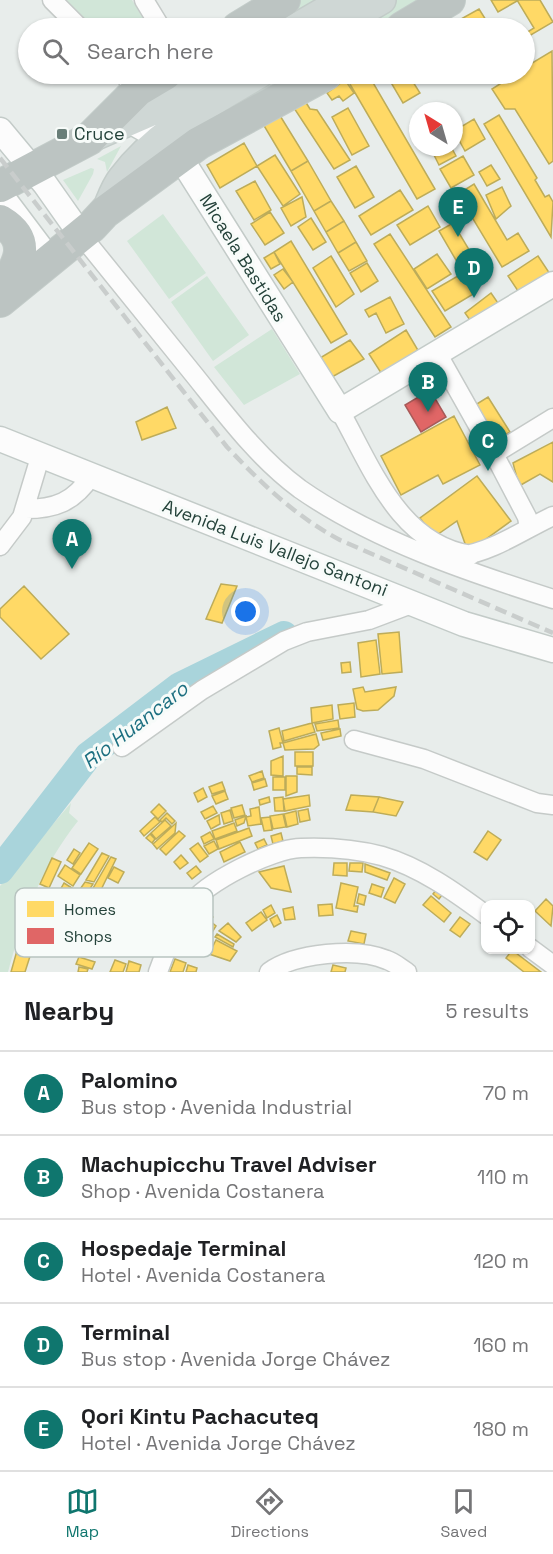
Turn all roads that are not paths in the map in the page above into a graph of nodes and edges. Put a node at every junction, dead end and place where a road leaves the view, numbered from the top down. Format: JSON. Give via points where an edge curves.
{"nodes":[{"id":1,"x":52,"y":0,"type":"edge"},
{"id":2,"x":144,"y":0,"type":"edge"},
{"id":3,"x":343,"y":0,"type":"edge"},
{"id":4,"x":382,"y":0,"type":"edge"},
{"id":5,"x":449,"y":0,"type":"edge"},
{"id":6,"x":286,"y":7,"type":"edge"},
{"id":7,"x":70,"y":18,"type":"edge"},
{"id":8,"x":154,"y":18,"type":"edge"},
{"id":9,"x":261,"y":18,"type":"edge"},
{"id":10,"x":351,"y":18,"type":"edge"},
{"id":11,"x":419,"y":18,"type":"edge"},
{"id":12,"x":130,"y":84,"type":"edge"},
{"id":13,"x":203,"y":84,"type":"edge"},
{"id":14,"x":243,"y":84,"type":"edge"},
{"id":15,"x":308,"y":84,"type":"edge"},
{"id":16,"x":130,"y":121,"type":"junction"},
{"id":17,"x":0,"y":130,"type":"edge"},
{"id":18,"x":89,"y":139,"type":"junction"},
{"id":19,"x":170,"y":147,"type":"junction"},
{"id":20,"x":32,"y":170,"type":"junction"},
{"id":21,"x":0,"y":186,"type":"edge"},
{"id":22,"x":0,"y":194,"type":"edge"},
{"id":23,"x":0,"y":221,"type":"edge"},
{"id":24,"x":81,"y":235,"type":"junction"},
{"id":25,"x":50,"y":259,"type":"junction"},
{"id":26,"x":553,"y":284,"type":"edge"},
{"id":27,"x":0,"y":294,"type":"edge"},
{"id":28,"x":0,"y":301,"type":"edge"},
{"id":29,"x":437,"y":353,"type":"junction"},
{"id":30,"x":340,"y":411,"type":"junction"},
{"id":31,"x":553,"y":418,"type":"edge"},
{"id":32,"x":0,"y":439,"type":"edge"},
{"id":33,"x":41,"y":454,"type":"junction"},
{"id":34,"x":494,"y":454,"type":"junction"},
{"id":35,"x":91,"y":476,"type":"junction"},
{"id":36,"x":25,"y":509,"type":"junction"},
{"id":37,"x":553,"y":516,"type":"edge"},
{"id":38,"x":529,"y":528,"type":"junction"},
{"id":39,"x":0,"y":546,"type":"edge"},
{"id":40,"x":431,"y":555,"type":"junction"},
{"id":41,"x":471,"y":555,"type":"junction"},
{"id":42,"x":553,"y":599,"type":"edge"},
{"id":43,"x":414,"y":603,"type":"junction"},
{"id":44,"x":553,"y":650,"type":"edge"},
{"id":45,"x":354,"y":740,"type":"dead end"},
{"id":46,"x":122,"y":747,"type":"dead end"},
{"id":47,"x":553,"y":805,"type":"edge"},
{"id":48,"x":211,"y":888,"type":"edge"},
{"id":49,"x":481,"y":912,"type":"edge"},
{"id":50,"x":535,"y":951,"type":"edge"},
{"id":51,"x":164,"y":957,"type":"edge"},
{"id":52,"x":553,"y":965,"type":"edge"},
{"id":53,"x":158,"y":972,"type":"edge"},
{"id":54,"x":269,"y":972,"type":"edge"},
{"id":55,"x":407,"y":972,"type":"edge"}],
"edges":[{"from":1,"to":7,"type":"street"},
{"from":2,"to":8,"type":"street"},
{"from":3,"to":6,"type":"main road"},
{"from":4,"to":10,"type":"main road"},
{"from":5,"to":11,"type":"highway"},
{"from":6,"to":9,"type":"highway"},
{"from":12,"to":18,"type":"highway"},
{"from":13,"to":16,"type":"main road"},
{"from":14,"to":19,"type":"main road","via":[[189,116]]},
{"from":15,"to":19,"type":"highway","via":[[199,143]]},
{"from":16,"to":18,"type":"main road"},
{"from":16,"to":19,"type":"street","name":"Micaela Bastidas"},
{"from":17,"to":20,"type":"street"},
{"from":18,"to":20,"type":"highway"},
{"from":19,"to":24,"type":"highway"},
{"from":19,"to":30,"type":"street","name":"Micaela Bastidas"},
{"from":20,"to":21,"type":"highway"},
{"from":20,"to":24,"type":"street"},
{"from":22,"to":25,"type":"street"},
{"from":23,"to":27,"type":"highway","via":[[14,233],[21,253]]},
{"from":24,"to":25,"type":"highway"},
{"from":24,"to":40,"type":"street","via":[[255,450],[299,488],[343,516]]},
{"from":25,"to":28,"type":"highway"},
{"from":26,"to":29,"type":"street"},
{"from":29,"to":30,"type":"street"},
{"from":29,"to":34,"type":"street"},
{"from":30,"to":41,"type":"street","via":[[387,494],[409,524],[437,544]]},
{"from":31,"to":34,"type":"street"},
{"from":32,"to":33,"type":"street","name":"Avenida Luis Vallejo Santoni"},
{"from":33,"to":35,"type":"street","name":"Avenida Luis Vallejo Santoni"},
{"from":33,"to":36,"type":"street"},
{"from":34,"to":38,"type":"street"},
{"from":35,"to":36,"type":"street","via":[[84,486],[49,509]]},
{"from":35,"to":43,"type":"street","name":"Avenida Luis Vallejo Santoni"},
{"from":36,"to":39,"type":"street"},
{"from":37,"to":38,"type":"street"},
{"from":38,"to":41,"type":"street"},
{"from":40,"to":41,"type":"street"},
{"from":40,"to":42,"type":"street","via":[[485,578]]},
{"from":43,"to":44,"type":"street","name":"Avenida Luis Vallejo Santoni","via":[[464,624]]},
{"from":43,"to":46,"type":"street","via":[[369,620],[307,632],[284,641],[202,690]]},
{"from":45,"to":47,"type":"street","via":[[387,747]]},
{"from":48,"to":49,"type":"street","via":[[238,868],[298,848],[352,850],[409,866]]},
{"from":50,"to":52,"type":"street"},
{"from":51,"to":53,"type":"street"},
{"from":54,"to":55,"type":"street","via":[[312,956],[362,954],[387,960]]}]}
